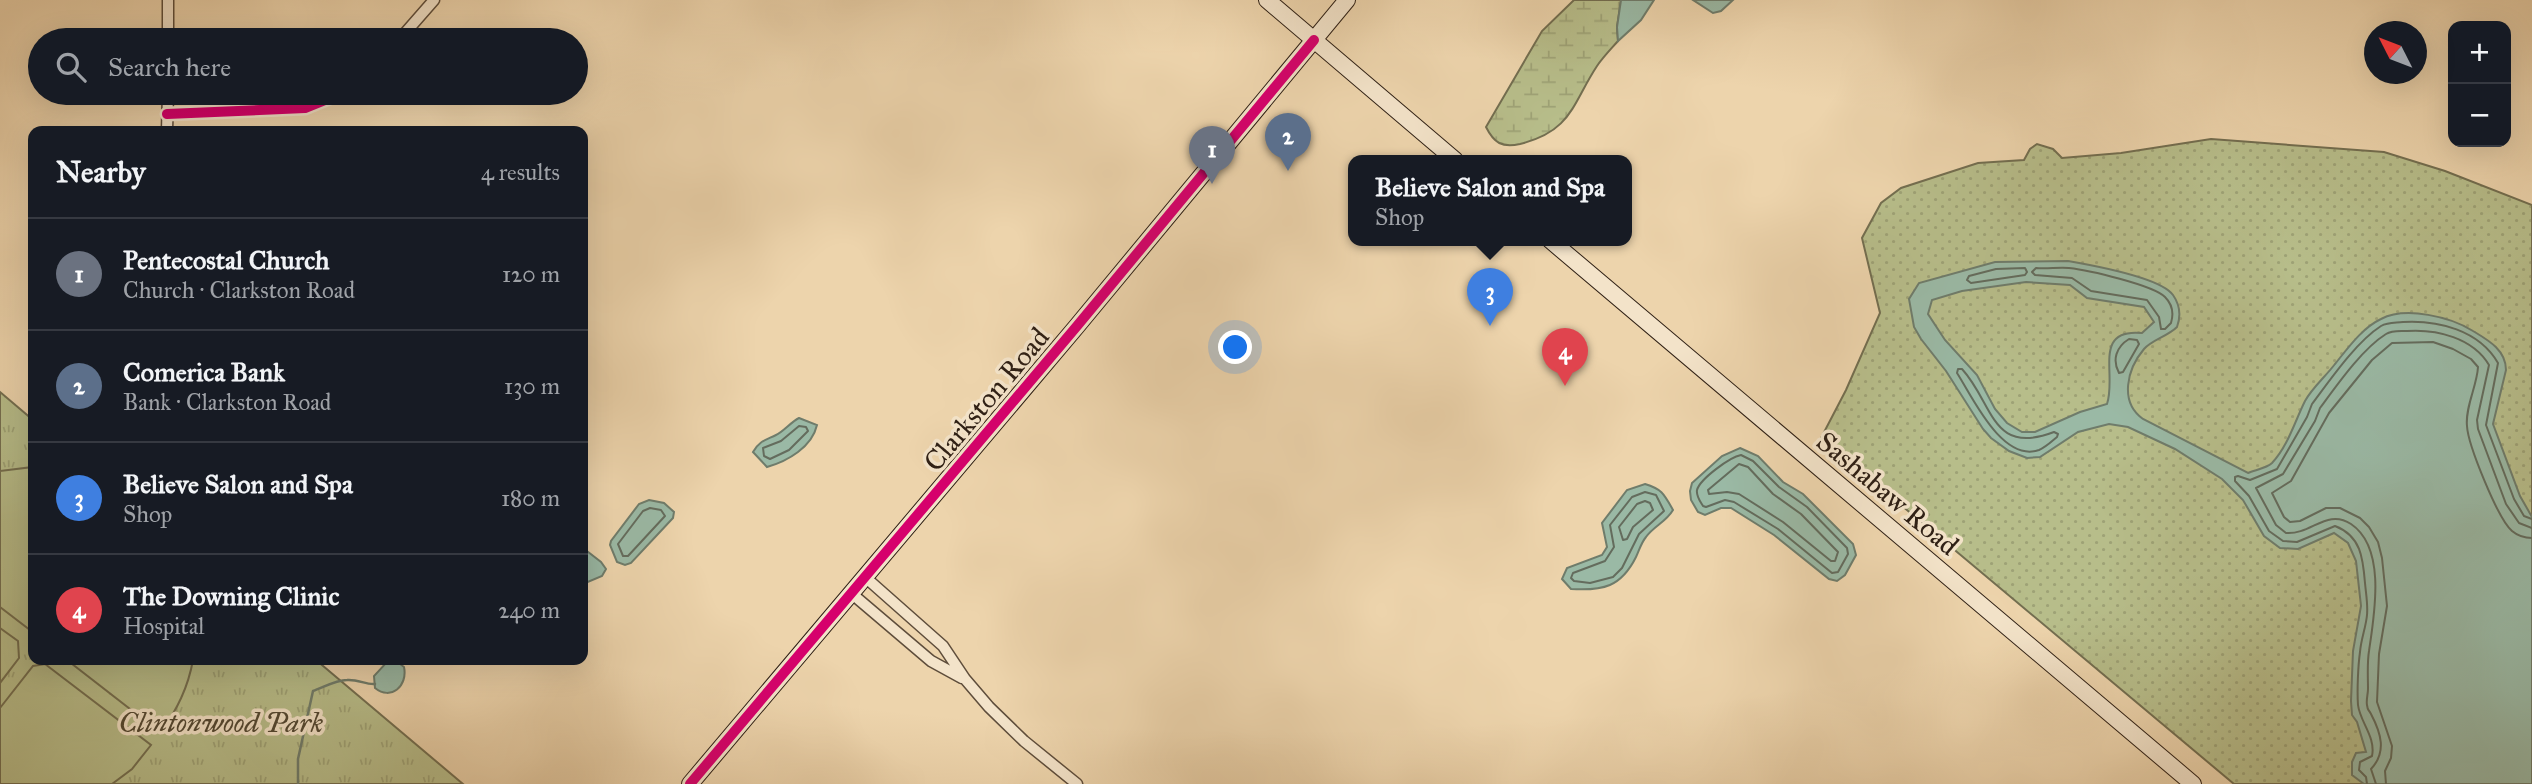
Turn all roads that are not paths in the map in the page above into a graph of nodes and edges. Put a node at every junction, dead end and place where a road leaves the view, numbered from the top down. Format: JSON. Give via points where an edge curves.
{"nodes":[{"id":1,"x":168,"y":0,"type":"edge"},
{"id":2,"x":433,"y":0,"type":"edge"},
{"id":3,"x":1267,"y":0,"type":"edge"},
{"id":4,"x":1347,"y":0,"type":"edge"},
{"id":5,"x":168,"y":28,"type":"edge"},
{"id":6,"x":409,"y":28,"type":"edge"},
{"id":7,"x":1314,"y":40,"type":"junction"},
{"id":8,"x":167,"y":105,"type":"edge"},
{"id":9,"x":312,"y":105,"type":"edge"},
{"id":10,"x":167,"y":114,"type":"junction"},
{"id":11,"x":167,"y":126,"type":"edge"},
{"id":12,"x":1449,"y":155,"type":"edge"},
{"id":13,"x":1557,"y":246,"type":"edge"},
{"id":14,"x":865,"y":577,"type":"junction"},
{"id":15,"x":851,"y":593,"type":"junction"},
{"id":16,"x":965,"y":679,"type":"junction"},
{"id":17,"x":690,"y":784,"type":"edge"},
{"id":18,"x":1077,"y":784,"type":"edge"},
{"id":19,"x":2193,"y":784,"type":"edge"}],
"edges":[{"from":1,"to":5,"type":"street"},
{"from":2,"to":6,"type":"street"},
{"from":3,"to":7,"type":"main road"},
{"from":4,"to":7,"type":"main road","name":"Clarkston Road"},
{"from":7,"to":12,"type":"main road"},
{"from":7,"to":14,"type":"main road","name":"Clarkston Road"},
{"from":8,"to":10,"type":"street"},
{"from":9,"to":10,"type":"street"},
{"from":10,"to":11,"type":"street"},
{"from":13,"to":19,"type":"main road","name":"Sashabaw Road"},
{"from":14,"to":15,"type":"main road","name":"Clarkston Road"},
{"from":14,"to":16,"type":"street","via":[[943,646]]},
{"from":15,"to":16,"type":"street","via":[[931,660]]},
{"from":15,"to":17,"type":"main road","name":"Clarkston Road"},
{"from":16,"to":18,"type":"street","via":[[1024,741]]}]}
